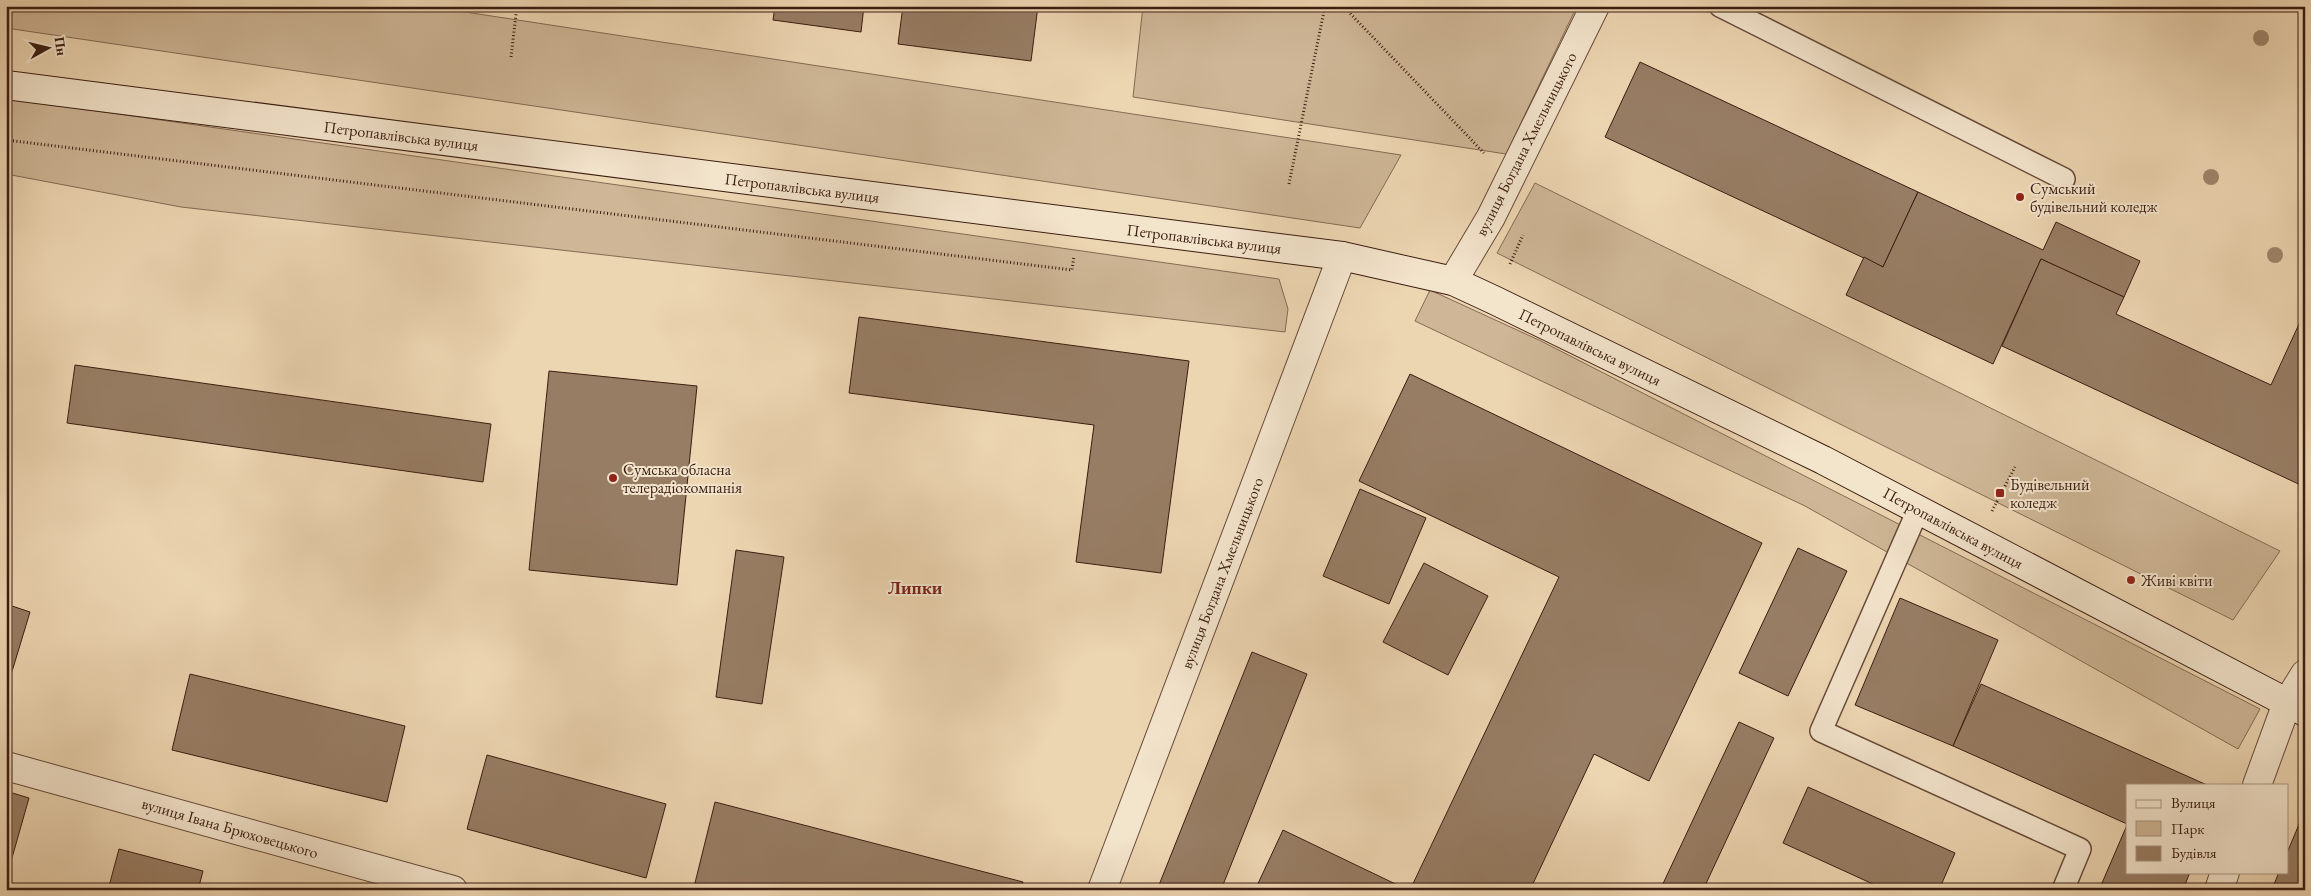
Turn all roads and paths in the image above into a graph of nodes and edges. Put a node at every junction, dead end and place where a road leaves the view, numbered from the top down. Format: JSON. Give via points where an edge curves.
{"nodes":[{"id":1,"x":517,"y":6,"type":"edge"},
{"id":2,"x":1325,"y":6,"type":"edge"},
{"id":3,"x":1343,"y":6,"type":"edge"},
{"id":4,"x":1595,"y":6,"type":"edge"},
{"id":5,"x":1720,"y":6,"type":"edge"},
{"id":6,"x":511,"y":57,"type":"dead end"},
{"id":7,"x":6,"y":85,"type":"edge"},
{"id":8,"x":6,"y":140,"type":"edge"},
{"id":9,"x":1490,"y":159,"type":"dead end"},
{"id":10,"x":2064,"y":178,"type":"dead end"},
{"id":11,"x":1289,"y":184,"type":"dead end"},
{"id":12,"x":1525,"y":231,"type":"dead end"},
{"id":13,"x":1342,"y":256,"type":"junction"},
{"id":14,"x":1510,"y":264,"type":"dead end"},
{"id":15,"x":1072,"y":270,"type":"dead end"},
{"id":16,"x":1453,"y":281,"type":"junction"},
{"id":17,"x":2015,"y":467,"type":"dead end"},
{"id":18,"x":1918,"y":510,"type":"junction"},
{"id":19,"x":1979,"y":542,"type":"junction"},
{"id":20,"x":2305,"y":674,"type":"edge"},
{"id":21,"x":2296,"y":708,"type":"edge"},
{"id":22,"x":6,"y":766,"type":"edge"},
{"id":23,"x":2258,"y":784,"type":"edge"},
{"id":24,"x":2224,"y":874,"type":"edge"},
{"id":25,"x":453,"y":890,"type":"edge"},
{"id":26,"x":1102,"y":890,"type":"edge"},
{"id":27,"x":2063,"y":890,"type":"edge"},
{"id":28,"x":2219,"y":890,"type":"edge"}],
"edges":[{"from":1,"to":6,"type":"path"},
{"from":2,"to":11,"type":"path"},
{"from":3,"to":9,"type":"path"},
{"from":4,"to":16,"type":"main road","name":"вулиця Богдана Хмельницького","via":[[1491,217]]},
{"from":5,"to":10,"type":"lane"},
{"from":7,"to":13,"type":"main road","name":"Петропавлівська вулиця"},
{"from":8,"to":15,"type":"path"},
{"from":12,"to":14,"type":"path"},
{"from":13,"to":16,"type":"main road","name":"Петропавлівська вулиця"},
{"from":13,"to":26,"type":"main road","name":"вулиця Богдана Хмельницького"},
{"from":16,"to":18,"type":"main road","name":"Петропавлівська вулиця","via":[[1806,452]]},
{"from":17,"to":19,"type":"path"},
{"from":18,"to":19,"type":"main road","name":"Петропавлівська вулиця"},
{"from":18,"to":27,"type":"lane","via":[[1821,731],[2080,849]]},
{"from":19,"to":21,"type":"main road","name":"Петропавлівська вулиця"},
{"from":20,"to":21,"type":"main road"},
{"from":21,"to":23,"type":"main road"},
{"from":22,"to":25,"type":"main road","name":"вулиця Івана Брюховецького"},
{"from":24,"to":28,"type":"main road"}]}
